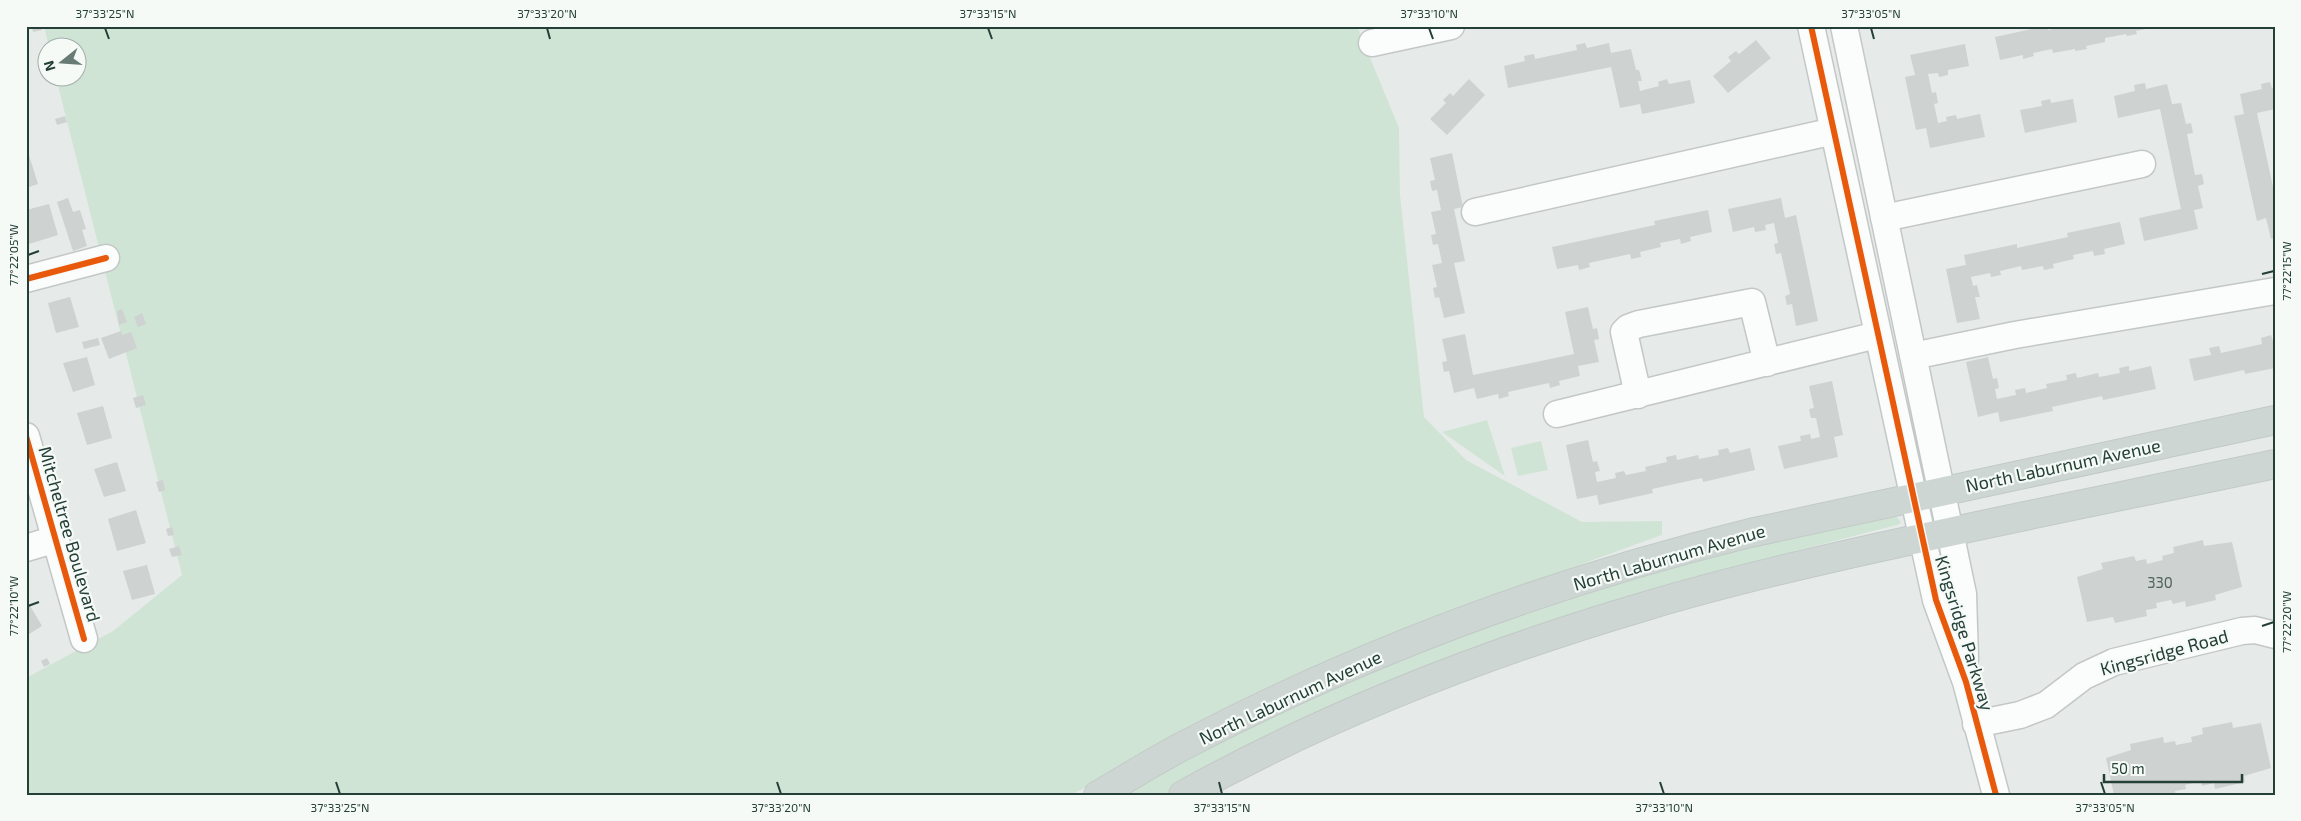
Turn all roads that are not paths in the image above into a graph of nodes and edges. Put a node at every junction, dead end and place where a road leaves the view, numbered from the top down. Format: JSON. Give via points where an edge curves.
{"nodes":[{"id":1,"x":1451,"y":26,"type":"edge"},
{"id":2,"x":1811,"y":26,"type":"edge"},
{"id":3,"x":1844,"y":26,"type":"edge"},
{"id":4,"x":1372,"y":43,"type":"dead end"},
{"id":5,"x":1834,"y":131,"type":"junction"},
{"id":6,"x":2142,"y":164,"type":"dead end"},
{"id":7,"x":1475,"y":212,"type":"dead end"},
{"id":8,"x":1884,"y":218,"type":"junction"},
{"id":9,"x":106,"y":258,"type":"dead end"},
{"id":10,"x":26,"y":279,"type":"edge"},
{"id":11,"x":2275,"y":291,"type":"edge"},
{"id":12,"x":1879,"y":343,"type":"junction"},
{"id":13,"x":1912,"y":350,"type":"junction"},
{"id":14,"x":1767,"y":363,"type":"junction"},
{"id":15,"x":1638,"y":395,"type":"junction"},
{"id":16,"x":1557,"y":414,"type":"dead end"},
{"id":17,"x":2275,"y":420,"type":"edge"},
{"id":18,"x":26,"y":436,"type":"edge"},
{"id":19,"x":2275,"y":464,"type":"edge"},
{"id":20,"x":1942,"y":491,"type":"junction"},
{"id":21,"x":1912,"y":497,"type":"junction"},
{"id":22,"x":1950,"y":532,"type":"junction"},
{"id":23,"x":1922,"y":538,"type":"junction"},
{"id":24,"x":56,"y":539,"type":"junction"},
{"id":25,"x":26,"y":548,"type":"edge"},
{"id":26,"x":2275,"y":635,"type":"edge"},
{"id":27,"x":84,"y":639,"type":"dead end"},
{"id":28,"x":1966,"y":682,"type":"junction"},
{"id":29,"x":1976,"y":724,"type":"junction"},
{"id":30,"x":1098,"y":795,"type":"edge"},
{"id":31,"x":1183,"y":795,"type":"edge"},
{"id":32,"x":1996,"y":795,"type":"edge"}],
"edges":[{"from":1,"to":4,"type":"street"},
{"from":2,"to":5,"type":"street","name":"Kingsridge Parkway"},
{"from":3,"to":8,"type":"street","name":"Kingsridge Parkway"},
{"from":5,"to":7,"type":"street"},
{"from":5,"to":12,"type":"street","name":"Kingsridge Parkway"},
{"from":6,"to":8,"type":"street"},
{"from":8,"to":13,"type":"street","name":"Kingsridge Parkway"},
{"from":9,"to":10,"type":"street"},
{"from":11,"to":13,"type":"street"},
{"from":12,"to":13,"type":"street"},
{"from":12,"to":14,"type":"street"},
{"from":12,"to":21,"type":"street","name":"Kingsridge Parkway"},
{"from":13,"to":20,"type":"street","name":"Kingsridge Parkway"},
{"from":14,"to":15,"type":"street"},
{"from":14,"to":15,"type":"street","via":[[1752,302],[1639,324],[1624,332]]},
{"from":15,"to":16,"type":"street"},
{"from":17,"to":20,"type":"main road","name":"North Laburnum Avenue"},
{"from":18,"to":24,"type":"street","name":"Mitcheltree Boulevard"},
{"from":19,"to":22,"type":"main road"},
{"from":20,"to":21,"type":"main road","name":"North Laburnum Avenue"},
{"from":20,"to":22,"type":"street","name":"Kingsridge Parkway"},
{"from":21,"to":23,"type":"street","name":"Kingsridge Parkway"},
{"from":21,"to":30,"type":"main road","name":"North Laburnum Avenue","via":[[1678,550],[1476,616],[1348,668],[1254,711],[1183,746]]},
{"from":22,"to":23,"type":"main road"},
{"from":22,"to":28,"type":"street","name":"Kingsridge Parkway","via":[[1963,594]]},
{"from":23,"to":28,"type":"street","name":"Kingsridge Parkway","via":[[1936,600]]},
{"from":23,"to":31,"type":"main road","via":[[1686,594],[1578,626],[1377,702],[1289,740]]},
{"from":24,"to":25,"type":"street"},
{"from":24,"to":27,"type":"street","name":"Mitcheltree Boulevard"},
{"from":26,"to":29,"type":"street","name":"Kingsridge Road","via":[[2242,630],[2114,662],[2084,676],[2046,705],[2020,715]]},
{"from":28,"to":29,"type":"street","name":"Kingsridge Parkway"},
{"from":29,"to":32,"type":"street","name":"Kingsridge Parkway"}]}
